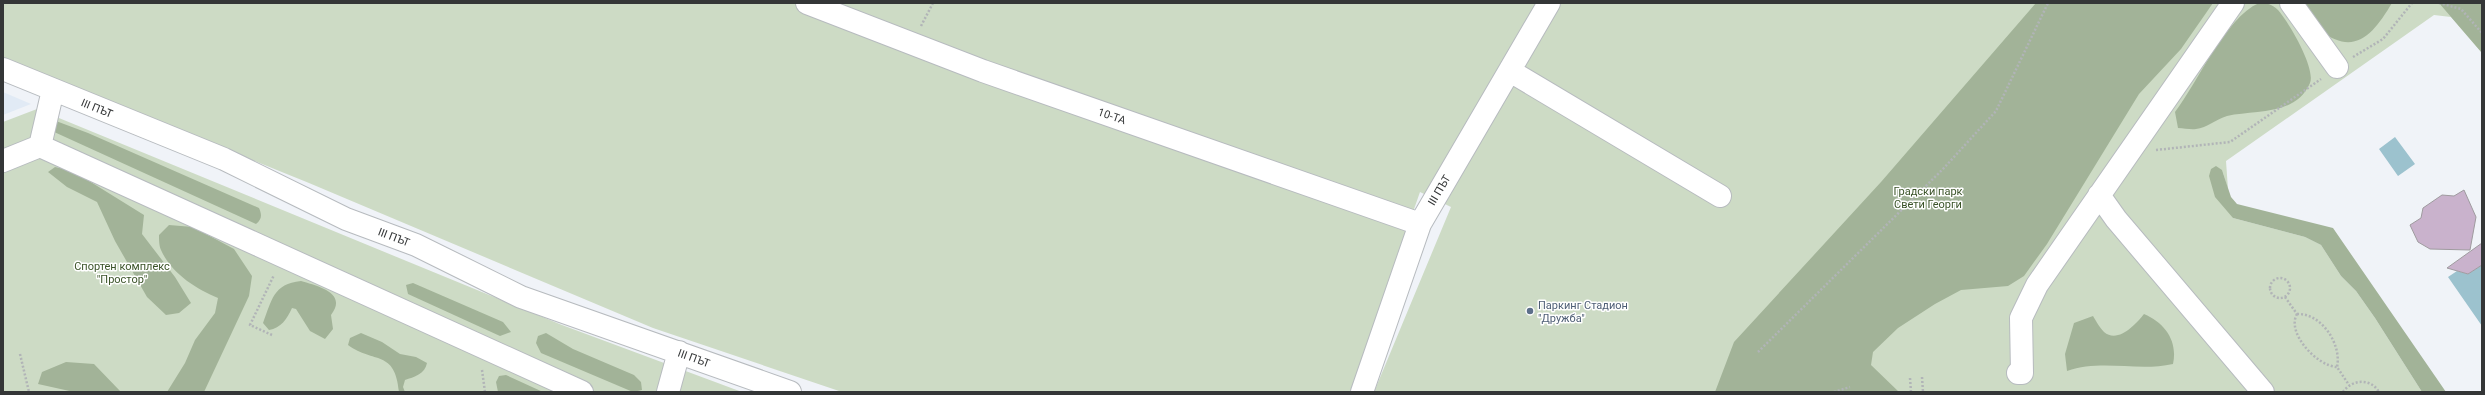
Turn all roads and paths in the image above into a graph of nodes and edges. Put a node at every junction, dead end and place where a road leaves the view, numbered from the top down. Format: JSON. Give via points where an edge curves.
{"nodes":[{"id":1,"x":807,"y":3,"type":"edge"},
{"id":2,"x":932,"y":3,"type":"edge"},
{"id":3,"x":1549,"y":3,"type":"edge"},
{"id":4,"x":2048,"y":3,"type":"edge"},
{"id":5,"x":2233,"y":3,"type":"edge"},
{"id":6,"x":2291,"y":3,"type":"edge"},
{"id":7,"x":2412,"y":3,"type":"edge"},
{"id":8,"x":2439,"y":3,"type":"edge"},
{"id":9,"x":2482,"y":33,"type":"edge"},
{"id":10,"x":912,"y":44,"type":"junction"},
{"id":11,"x":2337,"y":67,"type":"junction"},
{"id":12,"x":3,"y":69,"type":"edge"},
{"id":13,"x":1510,"y":71,"type":"junction"},
{"id":14,"x":53,"y":90,"type":"junction"},
{"id":15,"x":40,"y":146,"type":"junction"},
{"id":16,"x":2128,"y":154,"type":"junction"},
{"id":17,"x":3,"y":161,"type":"edge"},
{"id":18,"x":2099,"y":195,"type":"junction"},
{"id":19,"x":1720,"y":196,"type":"dead end"},
{"id":20,"x":1420,"y":224,"type":"junction"},
{"id":21,"x":282,"y":256,"type":"junction"},
{"id":22,"x":2285,"y":297,"type":"junction"},
{"id":23,"x":2297,"y":314,"type":"junction"},
{"id":24,"x":272,"y":335,"type":"dead end"},
{"id":25,"x":679,"y":352,"type":"junction"},
{"id":26,"x":1758,"y":352,"type":"dead end"},
{"id":27,"x":20,"y":354,"type":"dead end"},
{"id":28,"x":2337,"y":367,"type":"junction"},
{"id":29,"x":2018,"y":373,"type":"dead end"},
{"id":30,"x":1922,"y":377,"type":"dead end"},
{"id":31,"x":1910,"y":378,"type":"dead end"},
{"id":32,"x":2349,"y":385,"type":"junction"},
{"id":33,"x":1850,"y":387,"type":"dead end"},
{"id":34,"x":29,"y":392,"type":"edge"},
{"id":35,"x":582,"y":392,"type":"edge"},
{"id":36,"x":668,"y":392,"type":"edge"},
{"id":37,"x":790,"y":392,"type":"edge"},
{"id":38,"x":1362,"y":392,"type":"edge"},
{"id":39,"x":1834,"y":392,"type":"edge"},
{"id":40,"x":1911,"y":392,"type":"edge"},
{"id":41,"x":1923,"y":392,"type":"edge"},
{"id":42,"x":2263,"y":392,"type":"edge"},
{"id":43,"x":2343,"y":392,"type":"edge"},
{"id":44,"x":2379,"y":392,"type":"edge"}],
"edges":[{"from":1,"to":10,"type":"street","name":"10-ТА"},
{"from":2,"to":10,"type":"path"},
{"from":3,"to":13,"type":"street","name":"ІІІ ПЪТ"},
{"from":4,"to":26,"type":"path","via":[[1996,110],[1943,168]]},
{"from":5,"to":16,"type":"street"},
{"from":6,"to":11,"type":"street"},
{"from":7,"to":11,"type":"path","via":[[2383,40]]},
{"from":8,"to":9,"type":"path","via":[[2461,8]]},
{"from":10,"to":20,"type":"street","name":"10-ТА"},
{"from":11,"to":16,"type":"path","via":[[2230,142]]},
{"from":12,"to":14,"type":"street","name":"ІІІ ПЪТ"},
{"from":13,"to":19,"type":"street"},
{"from":13,"to":20,"type":"street","name":"ІІІ ПЪТ"},
{"from":14,"to":15,"type":"street"},
{"from":14,"to":25,"type":"street","name":"ІІІ ПЪТ","via":[[224,159],[346,219],[416,245],[521,296]]},
{"from":15,"to":17,"type":"street"},
{"from":15,"to":21,"type":"street"},
{"from":16,"to":18,"type":"street"},
{"from":18,"to":29,"type":"street","via":[[2037,285],[2020,318],[2022,373]]},
{"from":18,"to":42,"type":"street","via":[[2116,219]]},
{"from":20,"to":38,"type":"street","name":"ІІІ ПЪТ"},
{"from":21,"to":24,"type":"path","via":[[250,325]]},
{"from":21,"to":35,"type":"street"},
{"from":22,"to":22,"type":"path","via":[[2278,298],[2273,295],[2270,290],[2274,280],[2280,278],[2289,283],[2290,288]]},
{"from":22,"to":23,"type":"path"},
{"from":23,"to":28,"type":"path","via":[[2312,318],[2324,328],[2339,355]]},
{"from":23,"to":28,"type":"path","via":[[2294,320],[2295,327],[2307,350],[2319,362]]},
{"from":25,"to":36,"type":"street"},
{"from":25,"to":37,"type":"street","name":"ІІІ ПЪТ"},
{"from":27,"to":34,"type":"path"},
{"from":28,"to":32,"type":"path"},
{"from":30,"to":41,"type":"path"},
{"from":31,"to":40,"type":"path"},
{"from":32,"to":43,"type":"path"},
{"from":32,"to":44,"type":"path","via":[[2354,382],[2367,382]]},
{"from":33,"to":39,"type":"path"}]}
